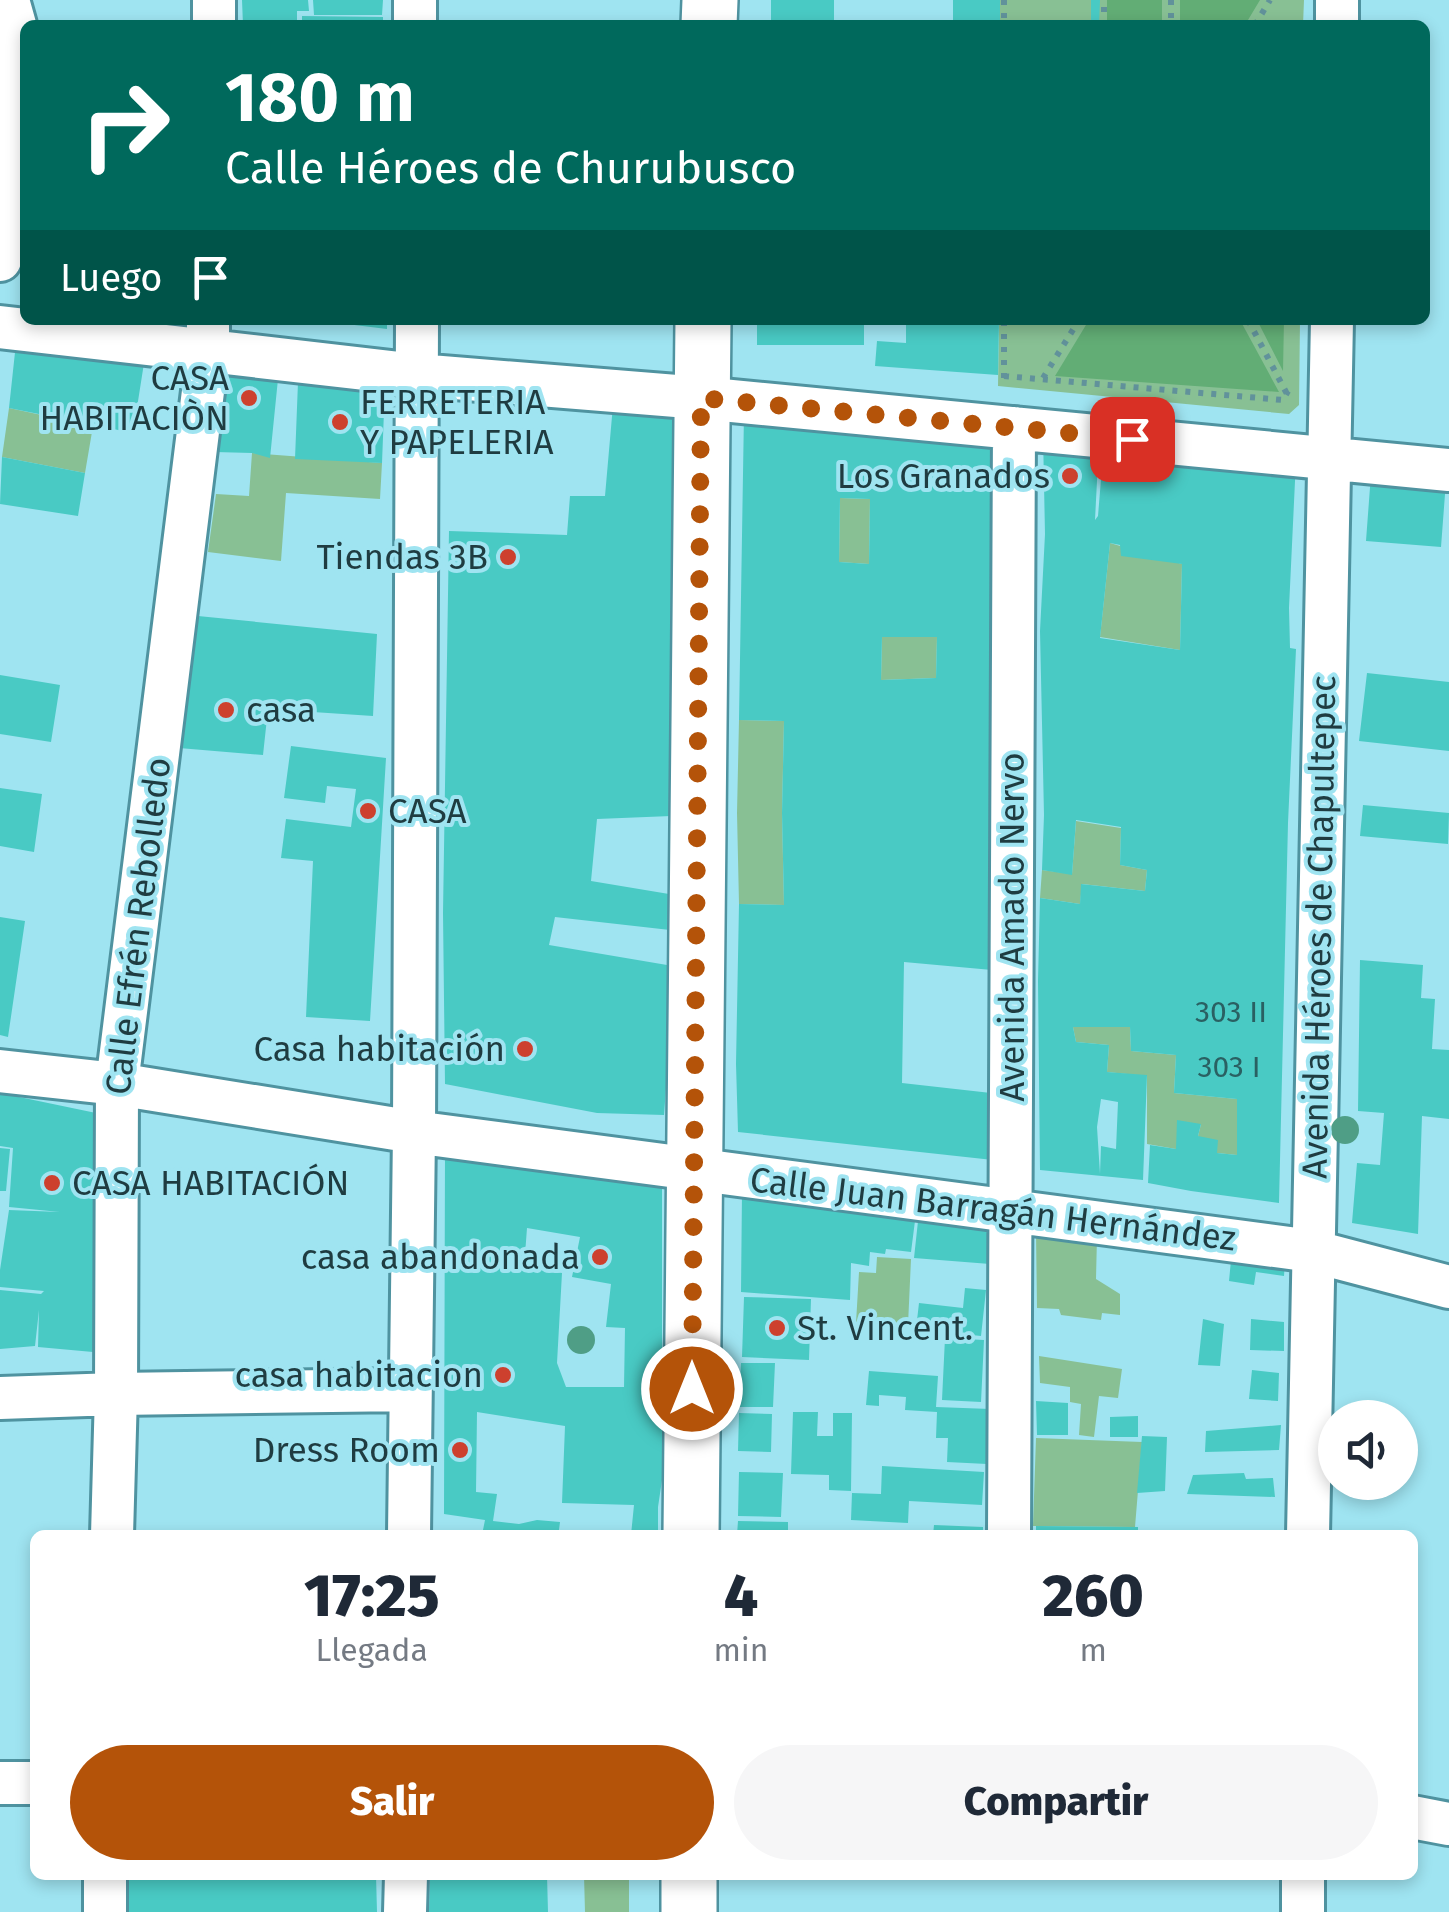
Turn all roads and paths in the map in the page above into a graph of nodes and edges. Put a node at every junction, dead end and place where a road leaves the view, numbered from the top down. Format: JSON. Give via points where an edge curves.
{"nodes":[{"id":1,"x":8,"y":0,"type":"edge"},
{"id":2,"x":20,"y":92,"type":"edge"},
{"id":3,"x":20,"y":113,"type":"edge"},
{"id":4,"x":0,"y":260,"type":"edge"},
{"id":5,"x":417,"y":325,"type":"edge"},
{"id":6,"x":703,"y":325,"type":"edge"},
{"id":7,"x":1004,"y":325,"type":"edge"},
{"id":8,"x":1076,"y":325,"type":"edge"},
{"id":9,"x":1251,"y":325,"type":"edge"},
{"id":10,"x":1332,"y":325,"type":"edge"},
{"id":11,"x":0,"y":327,"type":"edge"},
{"id":12,"x":208,"y":335,"type":"edge"},
{"id":13,"x":417,"y":375,"type":"junction"},
{"id":14,"x":1004,"y":376,"type":"junction"},
{"id":15,"x":1288,"y":376,"type":"dead end"},
{"id":16,"x":1042,"y":380,"type":"junction"},
{"id":17,"x":1288,"y":395,"type":"junction"},
{"id":18,"x":701,"y":398,"type":"junction"},
{"id":19,"x":1014,"y":428,"type":"junction"},
{"id":20,"x":1329,"y":458,"type":"junction"},
{"id":21,"x":1449,"y":470,"type":"edge"},
{"id":22,"x":0,"y":1071,"type":"edge"},
{"id":23,"x":117,"y":1084,"type":"junction"},
{"id":24,"x":414,"y":1132,"type":"junction"},
{"id":25,"x":694,"y":1170,"type":"junction"},
{"id":26,"x":1011,"y":1212,"type":"junction"},
{"id":27,"x":1312,"y":1251,"type":"junction"},
{"id":28,"x":1449,"y":1287,"type":"edge"},
{"id":29,"x":409,"y":1390,"type":"junction"},
{"id":30,"x":116,"y":1394,"type":"junction"},
{"id":31,"x":0,"y":1398,"type":"edge"},
{"id":32,"x":112,"y":1530,"type":"edge"},
{"id":33,"x":409,"y":1530,"type":"edge"},
{"id":34,"x":692,"y":1530,"type":"edge"},
{"id":35,"x":1009,"y":1530,"type":"edge"},
{"id":36,"x":1308,"y":1530,"type":"edge"},
{"id":37,"x":30,"y":1783,"type":"edge"},
{"id":38,"x":0,"y":1784,"type":"edge"},
{"id":39,"x":1418,"y":1818,"type":"edge"},
{"id":40,"x":1449,"y":1824,"type":"edge"},
{"id":41,"x":105,"y":1880,"type":"edge"},
{"id":42,"x":406,"y":1880,"type":"edge"},
{"id":43,"x":689,"y":1880,"type":"edge"},
{"id":44,"x":1304,"y":1880,"type":"edge"},
{"id":45,"x":105,"y":1912,"type":"edge"},
{"id":46,"x":405,"y":1912,"type":"edge"},
{"id":47,"x":689,"y":1912,"type":"edge"},
{"id":48,"x":1303,"y":1912,"type":"edge"}],
"edges":[{"from":1,"to":2,"type":"street"},
{"from":3,"to":4,"type":"street"},
{"from":5,"to":13,"type":"street"},
{"from":6,"to":18,"type":"main road"},
{"from":7,"to":14,"type":"path"},
{"from":8,"to":16,"type":"path"},
{"from":9,"to":17,"type":"path"},
{"from":10,"to":20,"type":"street","name":"Avenida Héroes de Chapultepec"},
{"from":11,"to":12,"type":"street"},
{"from":12,"to":13,"type":"street"},
{"from":12,"to":23,"type":"street","name":"Calle Efrén Rebolledo"},
{"from":13,"to":18,"type":"street"},
{"from":13,"to":24,"type":"street"},
{"from":14,"to":16,"type":"path"},
{"from":14,"to":19,"type":"path"},
{"from":15,"to":17,"type":"path"},
{"from":16,"to":17,"type":"path","via":[[1283,400]]},
{"from":18,"to":19,"type":"street"},
{"from":18,"to":25,"type":"main road"},
{"from":19,"to":20,"type":"street"},
{"from":19,"to":26,"type":"street","name":"Avenida Amado Nervo"},
{"from":20,"to":21,"type":"street"},
{"from":20,"to":27,"type":"street","name":"Avenida Héroes de Chapultepec"},
{"from":22,"to":23,"type":"street","name":"Calle Juan Barragán Hernández"},
{"from":23,"to":24,"type":"street","name":"Calle Juan Barragán Hernández"},
{"from":23,"to":30,"type":"street","name":"Calle Efrén Rebolledo"},
{"from":24,"to":25,"type":"street","name":"Calle Juan Barragán Hernández"},
{"from":24,"to":29,"type":"street"},
{"from":25,"to":26,"type":"street","name":"Calle Juan Barragán Hernández"},
{"from":25,"to":34,"type":"main road"},
{"from":26,"to":27,"type":"street","name":"Calle Juan Barragán Hernández"},
{"from":26,"to":35,"type":"street","name":"Avenida Amado Nervo"},
{"from":27,"to":28,"type":"street","name":"Calle Juan Barragán Hernández"},
{"from":27,"to":36,"type":"street","name":"Avenida Héroes de Chapultepec"},
{"from":29,"to":30,"type":"street"},
{"from":29,"to":33,"type":"street"},
{"from":30,"to":31,"type":"street"},
{"from":30,"to":32,"type":"street","name":"Calle Efrén Rebolledo"},
{"from":37,"to":38,"type":"street"},
{"from":39,"to":40,"type":"street"},
{"from":41,"to":45,"type":"street"},
{"from":42,"to":46,"type":"street"},
{"from":43,"to":47,"type":"main road"},
{"from":44,"to":48,"type":"street"}]}
